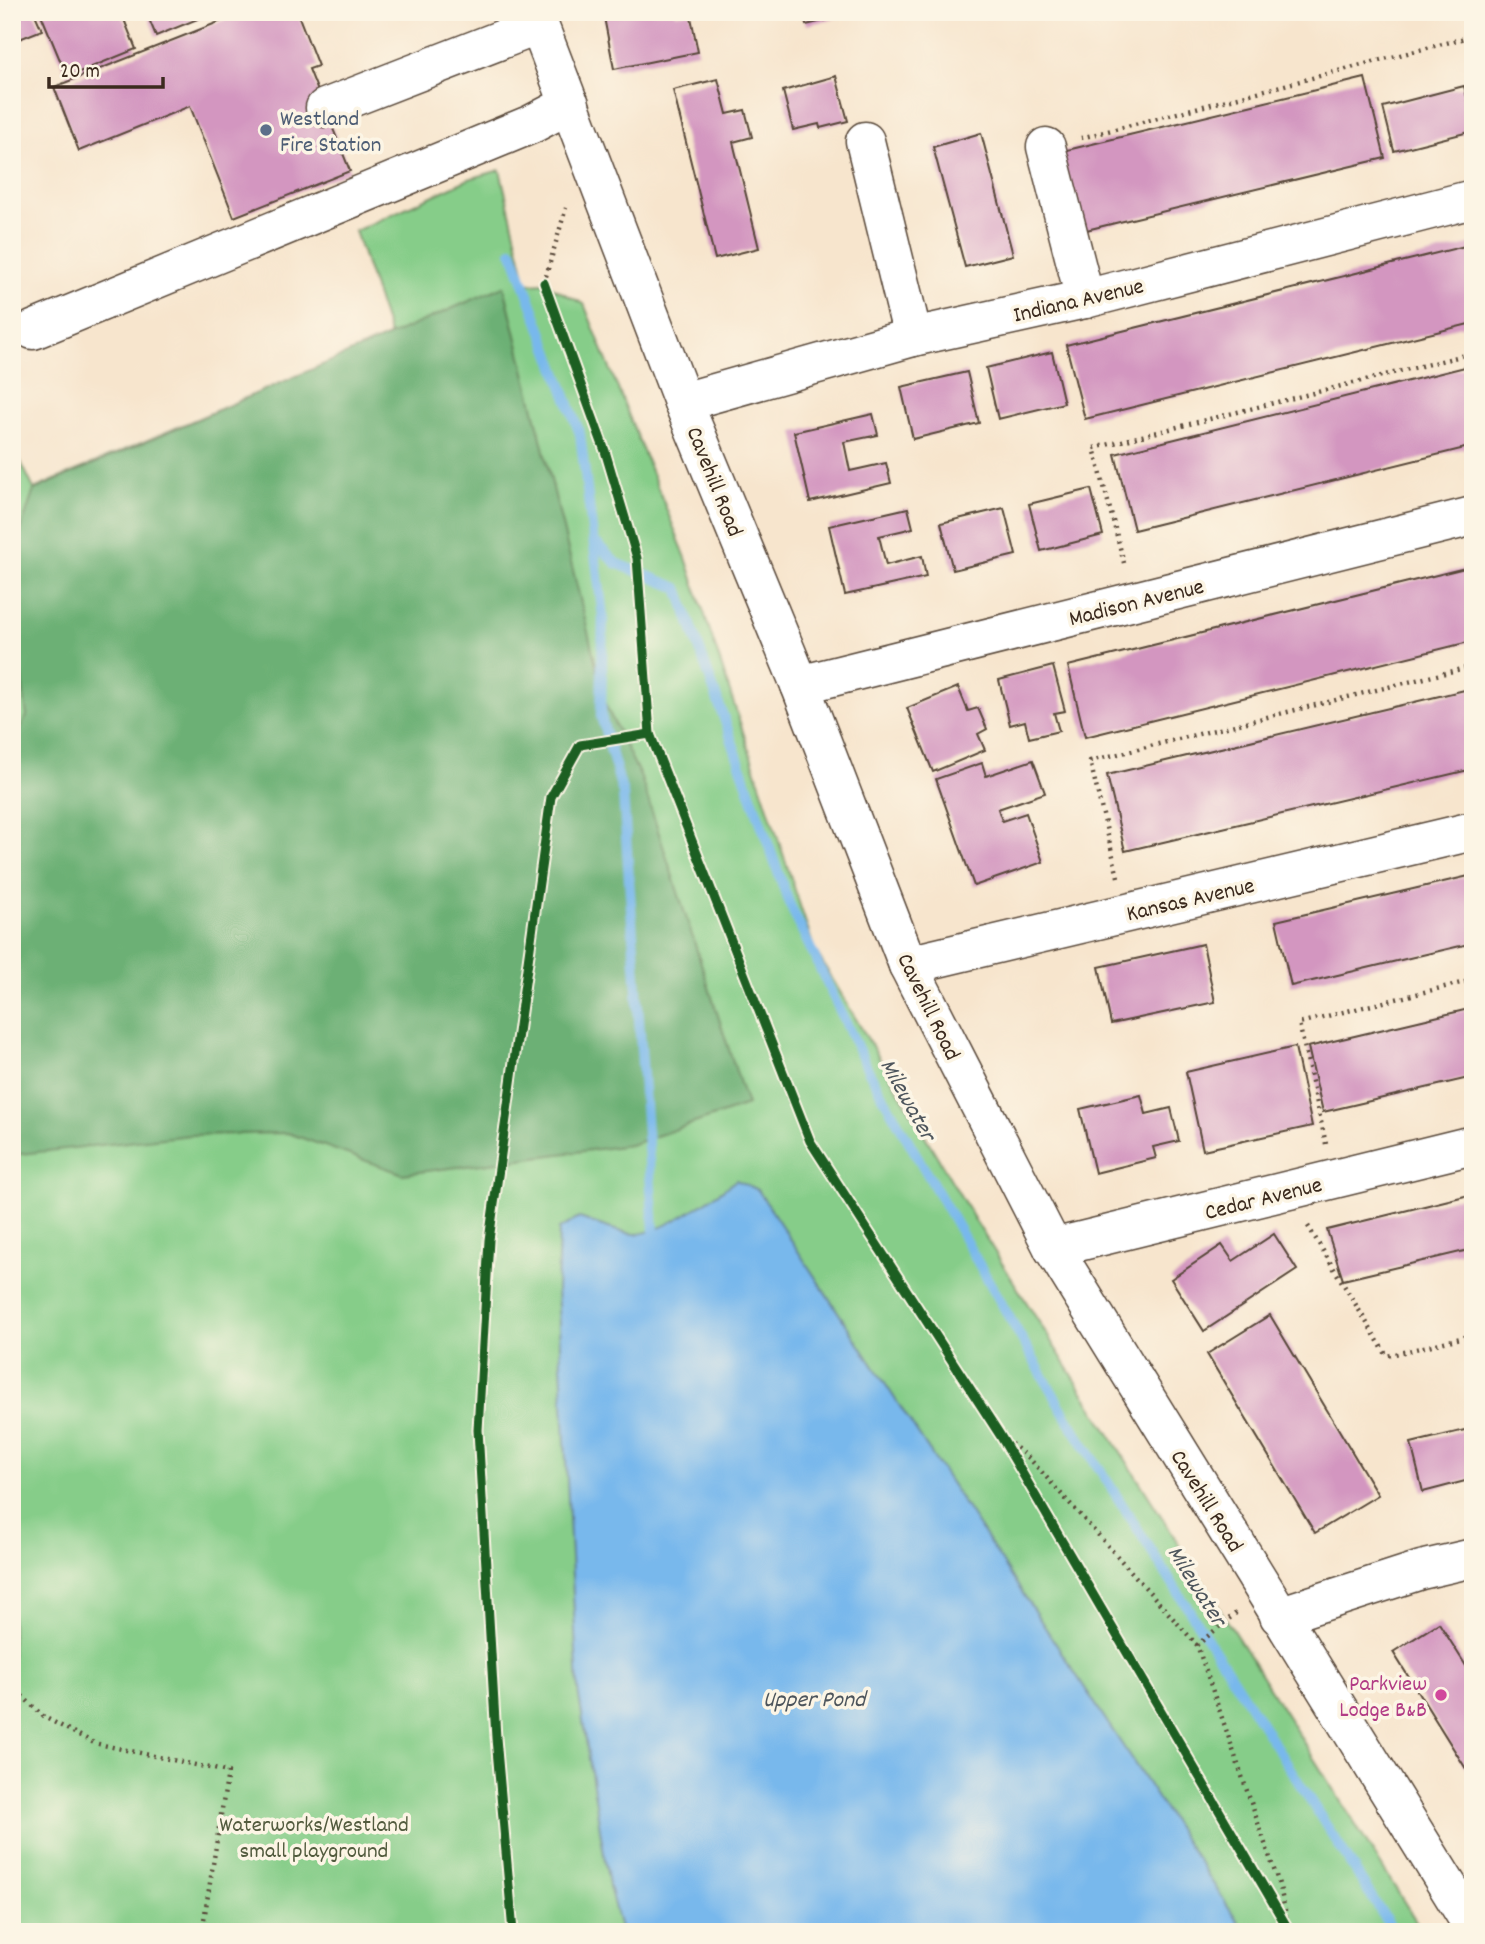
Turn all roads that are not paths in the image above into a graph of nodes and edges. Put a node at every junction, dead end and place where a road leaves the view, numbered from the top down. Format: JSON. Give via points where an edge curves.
{"nodes":[{"id":1,"x":537,"y":18,"type":"edge"},
{"id":2,"x":569,"y":104,"type":"junction"},
{"id":3,"x":325,"y":108,"type":"dead end"},
{"id":4,"x":865,"y":141,"type":"dead end"},
{"id":5,"x":1046,"y":147,"type":"road end"},
{"id":6,"x":1473,"y":199,"type":"edge"},
{"id":7,"x":1085,"y":299,"type":"junction"},
{"id":8,"x":33,"y":330,"type":"dead end"},
{"id":9,"x":914,"y":337,"type":"junction"},
{"id":10,"x":683,"y":402,"type":"junction"},
{"id":11,"x":1473,"y":516,"type":"edge"},
{"id":12,"x":800,"y":685,"type":"junction"},
{"id":13,"x":1473,"y":831,"type":"edge"},
{"id":14,"x":908,"y":965,"type":"junction"},
{"id":15,"x":1473,"y":1145,"type":"edge"},
{"id":16,"x":1053,"y":1248,"type":"junction"},
{"id":17,"x":1473,"y":1558,"type":"edge"},
{"id":18,"x":1279,"y":1616,"type":"junction"},
{"id":19,"x":1473,"y":1927,"type":"edge"}],
"edges":[{"from":1,"to":2,"type":"street","name":"Cavehill Road"},
{"from":1,"to":3,"type":"street"},
{"from":2,"to":8,"type":"street","via":[[532,124]]},
{"from":2,"to":10,"type":"street","name":"Cavehill Road"},
{"from":4,"to":9,"type":"street"},
{"from":5,"to":7,"type":"street"},
{"from":6,"to":7,"type":"street","name":"Indiana Avenue"},
{"from":7,"to":9,"type":"street","name":"Indiana Avenue"},
{"from":9,"to":10,"type":"street","name":"Indiana Avenue"},
{"from":10,"to":12,"type":"street","name":"Cavehill Road"},
{"from":11,"to":12,"type":"street","name":"Madison Avenue"},
{"from":12,"to":14,"type":"street","name":"Cavehill Road"},
{"from":13,"to":14,"type":"street","name":"Kansas Avenue"},
{"from":14,"to":16,"type":"street","name":"Cavehill Road"},
{"from":15,"to":16,"type":"street","name":"Cedar Avenue"},
{"from":16,"to":18,"type":"street","name":"Cavehill Road"},
{"from":17,"to":18,"type":"street"},
{"from":18,"to":19,"type":"street","name":"Cavehill Road"}]}
